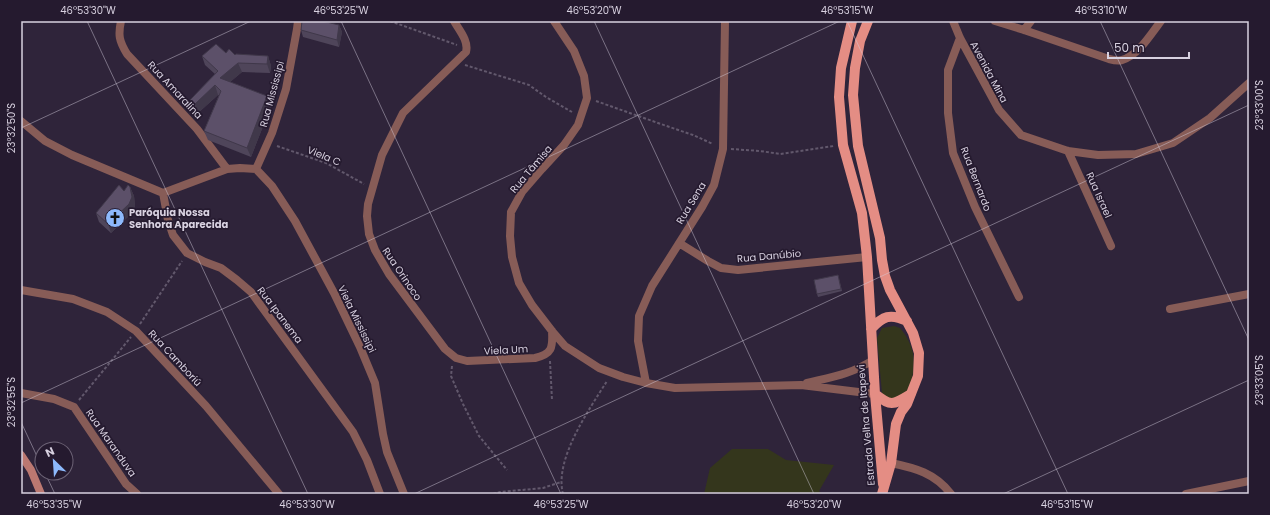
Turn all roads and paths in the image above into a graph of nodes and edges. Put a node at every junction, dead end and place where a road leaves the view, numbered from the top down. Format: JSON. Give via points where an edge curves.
{"nodes":[{"id":1,"x":121,"y":21,"type":"edge"},
{"id":2,"x":298,"y":21,"type":"edge"},
{"id":3,"x":390,"y":21,"type":"edge"},
{"id":4,"x":454,"y":21,"type":"edge"},
{"id":5,"x":554,"y":21,"type":"edge"},
{"id":6,"x":725,"y":21,"type":"edge"},
{"id":7,"x":852,"y":21,"type":"edge"},
{"id":8,"x":868,"y":21,"type":"edge"},
{"id":9,"x":953,"y":21,"type":"edge"},
{"id":10,"x":995,"y":21,"type":"edge"},
{"id":11,"x":1031,"y":21,"type":"edge"},
{"id":12,"x":1161,"y":21,"type":"edge"},
{"id":13,"x":1024,"y":30,"type":"junction"},
{"id":14,"x":960,"y":38,"type":"junction"},
{"id":15,"x":467,"y":48,"type":"junction"},
{"id":16,"x":457,"y":62,"type":"junction"},
{"id":17,"x":1249,"y":83,"type":"edge"},
{"id":18,"x":587,"y":98,"type":"junction"},
{"id":19,"x":581,"y":117,"type":"junction"},
{"id":20,"x":21,"y":121,"type":"edge"},
{"id":21,"x":268,"y":142,"type":"junction"},
{"id":22,"x":843,"y":145,"type":"junction"},
{"id":23,"x":723,"y":149,"type":"junction"},
{"id":24,"x":1068,"y":151,"type":"junction"},
{"id":25,"x":256,"y":168,"type":"junction"},
{"id":26,"x":227,"y":169,"type":"junction"},
{"id":27,"x":372,"y":188,"type":"junction"},
{"id":28,"x":163,"y":193,"type":"junction"},
{"id":29,"x":679,"y":243,"type":"junction"},
{"id":30,"x":1112,"y":246,"type":"dead end"},
{"id":31,"x":187,"y":253,"type":"junction"},
{"id":32,"x":867,"y":257,"type":"junction"},
{"id":33,"x":21,"y":290,"type":"edge"},
{"id":34,"x":1249,"y":294,"type":"edge"},
{"id":35,"x":1019,"y":297,"type":"dead end"},
{"id":36,"x":1170,"y":309,"type":"dead end"},
{"id":37,"x":907,"y":321,"type":"junction"},
{"id":38,"x":872,"y":329,"type":"junction"},
{"id":39,"x":136,"y":331,"type":"junction"},
{"id":40,"x":552,"y":331,"type":"junction"},
{"id":41,"x":445,"y":349,"type":"joint"},
{"id":42,"x":550,"y":351,"type":"junction"},
{"id":43,"x":452,"y":355,"type":"junction"},
{"id":44,"x":873,"y":360,"type":"junction"},
{"id":45,"x":612,"y":373,"type":"junction"},
{"id":46,"x":646,"y":383,"type":"junction"},
{"id":47,"x":802,"y":385,"type":"junction"},
{"id":48,"x":21,"y":393,"type":"edge"},
{"id":49,"x":875,"y":394,"type":"junction"},
{"id":50,"x":911,"y":394,"type":"junction"},
{"id":51,"x":552,"y":400,"type":"dead end"},
{"id":52,"x":74,"y":407,"type":"junction"},
{"id":53,"x":21,"y":455,"type":"edge"},
{"id":54,"x":891,"y":463,"type":"junction"},
{"id":55,"x":507,"y":470,"type":"dead end"},
{"id":56,"x":1249,"y":481,"type":"edge"},
{"id":57,"x":561,"y":482,"type":"junction"},
{"id":58,"x":883,"y":492,"type":"edge"},
{"id":59,"x":41,"y":494,"type":"edge"},
{"id":60,"x":137,"y":494,"type":"edge"},
{"id":61,"x":279,"y":494,"type":"edge"},
{"id":62,"x":380,"y":494,"type":"edge"},
{"id":63,"x":404,"y":494,"type":"edge"},
{"id":64,"x":494,"y":494,"type":"edge"},
{"id":65,"x":563,"y":494,"type":"edge"},
{"id":66,"x":951,"y":494,"type":"edge"},
{"id":67,"x":1186,"y":494,"type":"edge"}],
"edges":[{"from":1,"to":26,"type":"street","name":"Rua Amaralina","via":[[119,32],[127,54],[197,129]]},
{"from":2,"to":21,"type":"street","name":"Rua Mississipi","via":[[286,89]]},
{"from":3,"to":15,"type":"path"},
{"from":4,"to":15,"type":"street"},
{"from":5,"to":18,"type":"street","name":"Rua Tâmisa","via":[[574,51],[584,76]]},
{"from":6,"to":23,"type":"street","name":"Rua Sena"},
{"from":7,"to":22,"type":"main road","name":"Estrada Velha de Itapevi","via":[[840,76]]},
{"from":8,"to":37,"type":"main road","name":"Estrada Velha de Itapevi","via":[[860,41],[855,68],[853,95],[858,146],[879,232],[886,276],[890,290]]},
{"from":9,"to":14,"type":"street","name":"Avenida Mina"},
{"from":10,"to":13,"type":"street"},
{"from":11,"to":13,"type":"street"},
{"from":12,"to":13,"type":"street","via":[[1143,45],[1121,61],[1109,60]]},
{"from":14,"to":24,"type":"street","name":"Avenida Mina","via":[[998,110],[1021,135]]},
{"from":14,"to":35,"type":"street","name":"Rua Bernardo","via":[[948,70],[948,113],[953,153],[975,206]]},
{"from":15,"to":16,"type":"street","name":"Rua Orinoco"},
{"from":16,"to":19,"type":"path","via":[[529,85]]},
{"from":16,"to":27,"type":"street","name":"Rua Orinoco","via":[[403,113],[382,155]]},
{"from":17,"to":24,"type":"street","name":"Avenida Mina","via":[[1210,118],[1174,143],[1136,154],[1098,155]]},
{"from":18,"to":19,"type":"street","name":"Rua Tâmisa"},
{"from":18,"to":23,"type":"path","via":[[693,135]]},
{"from":19,"to":40,"type":"street","name":"Rua Tâmisa","via":[[564,145],[522,192],[511,212],[512,257],[519,282],[532,305]]},
{"from":20,"to":28,"type":"street","via":[[45,141],[72,155]]},
{"from":21,"to":25,"type":"street","name":"Rua Mississipi"},
{"from":21,"to":27,"type":"path","name":"Viela C","via":[[326,164]]},
{"from":22,"to":23,"type":"path","via":[[780,154]]},
{"from":22,"to":32,"type":"main road","name":"Estrada Velha de Itapevi","via":[[862,213]]},
{"from":23,"to":29,"type":"street","name":"Rua Sena","via":[[714,185]]},
{"from":24,"to":30,"type":"street","name":"Rua Israel"},
{"from":25,"to":26,"type":"street"},
{"from":25,"to":63,"type":"street","name":"Viela Mississipi","via":[[272,186],[295,221],[360,347],[375,383],[387,452]]},
{"from":26,"to":28,"type":"street"},
{"from":27,"to":41,"type":"street","name":"Rua Orinoco","via":[[367,216],[369,234],[375,250],[389,274]]},
{"from":28,"to":31,"type":"street","name":"Rua Ipanema","via":[[173,235]]},
{"from":29,"to":32,"type":"street","name":"Rua Danúbio","via":[[721,268],[738,270]]},
{"from":29,"to":46,"type":"street","name":"Rua Sena","via":[[652,286],[639,316],[638,340]]},
{"from":31,"to":39,"type":"path"},
{"from":31,"to":62,"type":"street","name":"Rua Ipanema","via":[[221,268],[251,292],[353,432]]},
{"from":32,"to":38,"type":"main road","name":"Estrada Velha de Itapevi"},
{"from":33,"to":39,"type":"street","name":"Rua Camboriú","via":[[74,299],[107,312]]},
{"from":34,"to":36,"type":"street"},
{"from":37,"to":38,"type":"main road","via":[[899,317],[887,317]]},
{"from":37,"to":50,"type":"main road","name":"Estrada Velha de Itapevi","via":[[919,353],[918,376]]},
{"from":38,"to":44,"type":"main road","name":"Estrada Velha de Itapevi"},
{"from":39,"to":52,"type":"path"},
{"from":39,"to":61,"type":"street","name":"Rua Camboriú","via":[[206,406]]},
{"from":40,"to":42,"type":"street"},
{"from":40,"to":45,"type":"street","name":"Rua Tâmisa","via":[[576,354]]},
{"from":41,"to":43,"type":"street","name":"Viela Um"},
{"from":42,"to":43,"type":"street","name":"Viela Um","via":[[535,358],[467,361]]},
{"from":42,"to":51,"type":"path"},
{"from":43,"to":55,"type":"path","via":[[451,376],[463,404],[479,436]]},
{"from":44,"to":47,"type":"street","name":"Rua Tâmisa","via":[[847,373]]},
{"from":44,"to":49,"type":"main road","name":"Estrada Velha de Itapevi"},
{"from":45,"to":46,"type":"street","name":"Rua Tâmisa"},
{"from":45,"to":57,"type":"path","via":[[576,433],[563,466]]},
{"from":46,"to":47,"type":"street","name":"Rua Tâmisa","via":[[675,388]]},
{"from":47,"to":49,"type":"street","name":"Rua Tâmisa"},
{"from":48,"to":52,"type":"street","name":"Rua Maranduva","via":[[54,399]]},
{"from":49,"to":50,"type":"main road","via":[[885,402],[892,403],[897,403]]},
{"from":49,"to":58,"type":"main road","name":"Estrada Velha de Itapevi"},
{"from":50,"to":54,"type":"main road","name":"Estrada Velha de Itapevi","via":[[896,424]]},
{"from":52,"to":60,"type":"street","name":"Rua Maranduva","via":[[126,484]]},
{"from":53,"to":59,"type":"street","via":[[31,470]]},
{"from":54,"to":58,"type":"main road","name":"Estrada Velha de Itapevi"},
{"from":54,"to":66,"type":"street","via":[[935,477]]},
{"from":56,"to":67,"type":"street"},
{"from":57,"to":64,"type":"path","via":[[543,488]]},
{"from":57,"to":65,"type":"path"}]}
